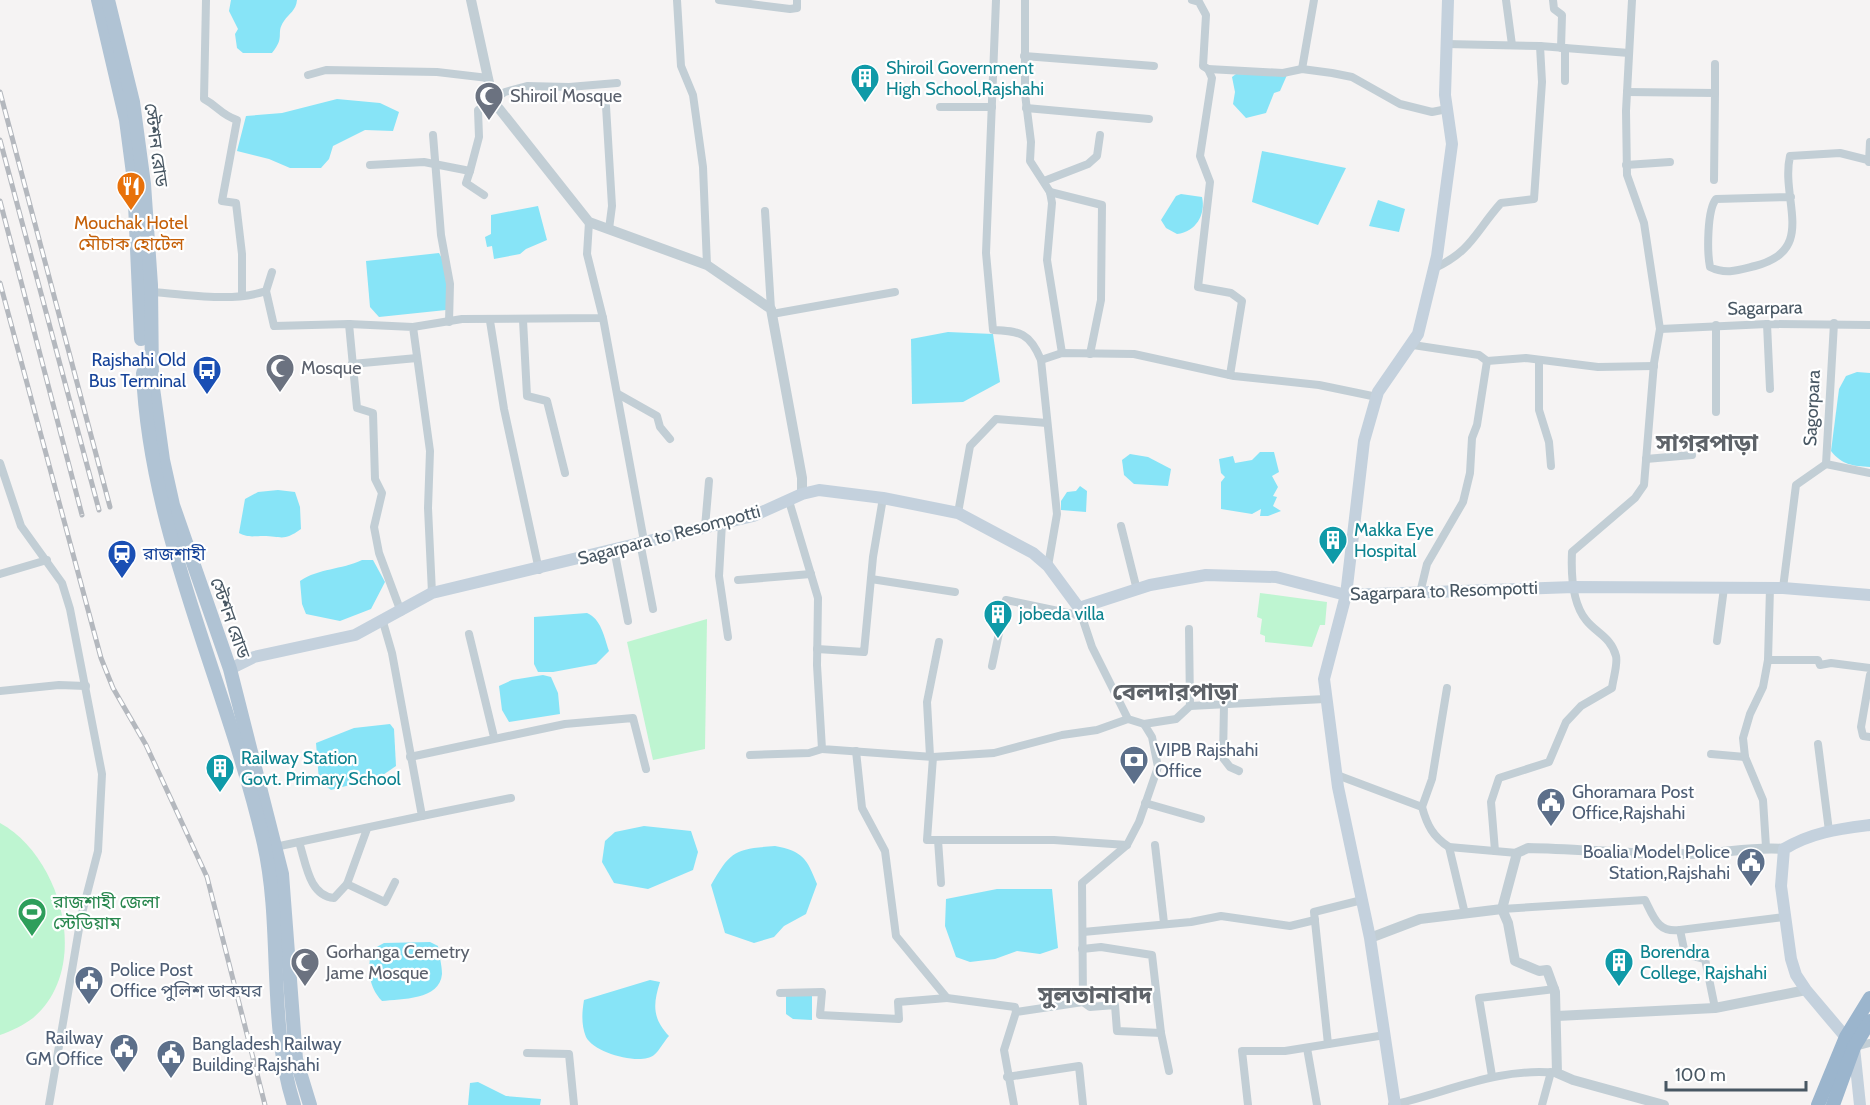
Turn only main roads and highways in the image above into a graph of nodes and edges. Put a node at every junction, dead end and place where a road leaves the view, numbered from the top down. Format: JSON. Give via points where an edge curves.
{"nodes":[{"id":1,"x":98,"y":0,"type":"edge"},
{"id":2,"x":108,"y":0,"type":"edge"},
{"id":3,"x":1448,"y":0,"type":"edge"},
{"id":4,"x":1347,"y":595,"type":"junction"},
{"id":5,"x":1870,"y":595,"type":"edge"},
{"id":6,"x":230,"y":669,"type":"junction"},
{"id":7,"x":1870,"y":825,"type":"edge"},
{"id":8,"x":1870,"y":998,"type":"edge"},
{"id":9,"x":1870,"y":1022,"type":"edge"},
{"id":10,"x":1850,"y":1042,"type":"junction"},
{"id":11,"x":294,"y":1105,"type":"edge"},
{"id":12,"x":310,"y":1105,"type":"edge"},
{"id":13,"x":1394,"y":1105,"type":"edge"},
{"id":14,"x":1818,"y":1105,"type":"edge"},
{"id":15,"x":1833,"y":1105,"type":"edge"},
{"id":16,"x":1860,"y":1105,"type":"edge"}],
"edges":[{"from":1,"to":11,"type":"main road","name":"স্টেশন রোড","via":[[126,120],[134,181],[146,425],[160,495],[265,846],[282,1057]]},
{"from":2,"to":6,"type":"main road","name":"স্টেশন রোড","via":[[139,142],[150,247],[152,381],[163,460],[173,505]]},
{"from":3,"to":4,"type":"main road","via":[[1445,95],[1452,144],[1437,256],[1424,318],[1413,345],[1393,367],[1377,398],[1364,441]]},
{"from":4,"to":5,"type":"main road","name":"Sagarpara to Resompotti","via":[[1574,587],[1783,588]]},
{"from":4,"to":6,"type":"main road","name":"Sagarpara to Resompotti","via":[[1276,577],[1206,575],[1137,590],[1080,612],[1048,566],[1034,554],[958,513],[819,490],[753,516],[432,593],[355,635],[254,657]]},
{"from":4,"to":13,"type":"main road","via":[[1324,679],[1325,699],[1370,938]]},
{"from":6,"to":12,"type":"main road","name":"স্টেশন রোড","via":[[282,874],[296,1059]]},
{"from":7,"to":10,"type":"main road","via":[[1803,837],[1784,849],[1781,886],[1796,975]]},
{"from":8,"to":10,"type":"highway"},
{"from":9,"to":10,"type":"highway"},
{"from":10,"to":14,"type":"highway"},
{"from":10,"to":15,"type":"highway"},
{"from":10,"to":16,"type":"main road"}]}
